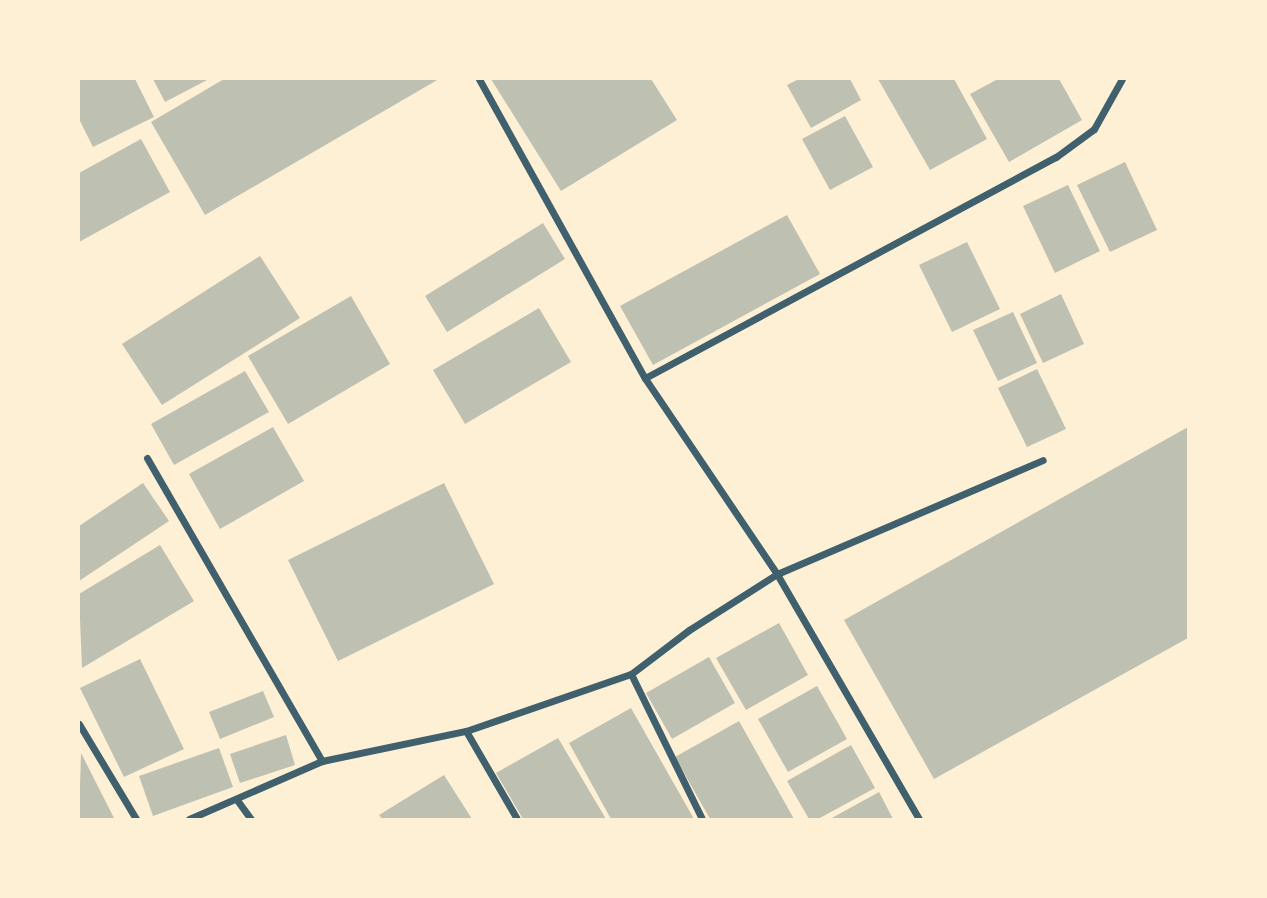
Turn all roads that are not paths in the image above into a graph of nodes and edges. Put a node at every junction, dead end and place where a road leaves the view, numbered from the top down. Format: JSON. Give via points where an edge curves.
{"nodes":[{"id":1,"x":479,"y":79,"type":"edge"},
{"id":2,"x":1122,"y":79,"type":"edge"},
{"id":3,"x":645,"y":377,"type":"junction"},
{"id":4,"x":147,"y":458,"type":"dead end"},
{"id":5,"x":1043,"y":460,"type":"dead end"},
{"id":6,"x":777,"y":574,"type":"junction"},
{"id":7,"x":631,"y":674,"type":"junction"},
{"id":8,"x":79,"y":723,"type":"edge"},
{"id":9,"x":466,"y":732,"type":"junction"},
{"id":10,"x":322,"y":761,"type":"junction"},
{"id":11,"x":237,"y":800,"type":"junction"},
{"id":12,"x":136,"y":819,"type":"edge"},
{"id":13,"x":189,"y":819,"type":"edge"},
{"id":14,"x":251,"y":819,"type":"edge"},
{"id":15,"x":517,"y":819,"type":"edge"},
{"id":16,"x":702,"y":819,"type":"edge"},
{"id":17,"x":919,"y":819,"type":"edge"}],
"edges":[{"from":1,"to":3,"type":"street"},
{"from":2,"to":3,"type":"street","via":[[1094,129],[1056,157]]},
{"from":3,"to":6,"type":"street"},
{"from":4,"to":10,"type":"street"},
{"from":5,"to":6,"type":"street"},
{"from":6,"to":7,"type":"street","via":[[689,629]]},
{"from":6,"to":17,"type":"street"},
{"from":7,"to":9,"type":"street"},
{"from":7,"to":16,"type":"street"},
{"from":8,"to":12,"type":"street"},
{"from":9,"to":10,"type":"street"},
{"from":9,"to":15,"type":"street"},
{"from":10,"to":11,"type":"street"},
{"from":11,"to":13,"type":"street"},
{"from":11,"to":14,"type":"street"}]}
